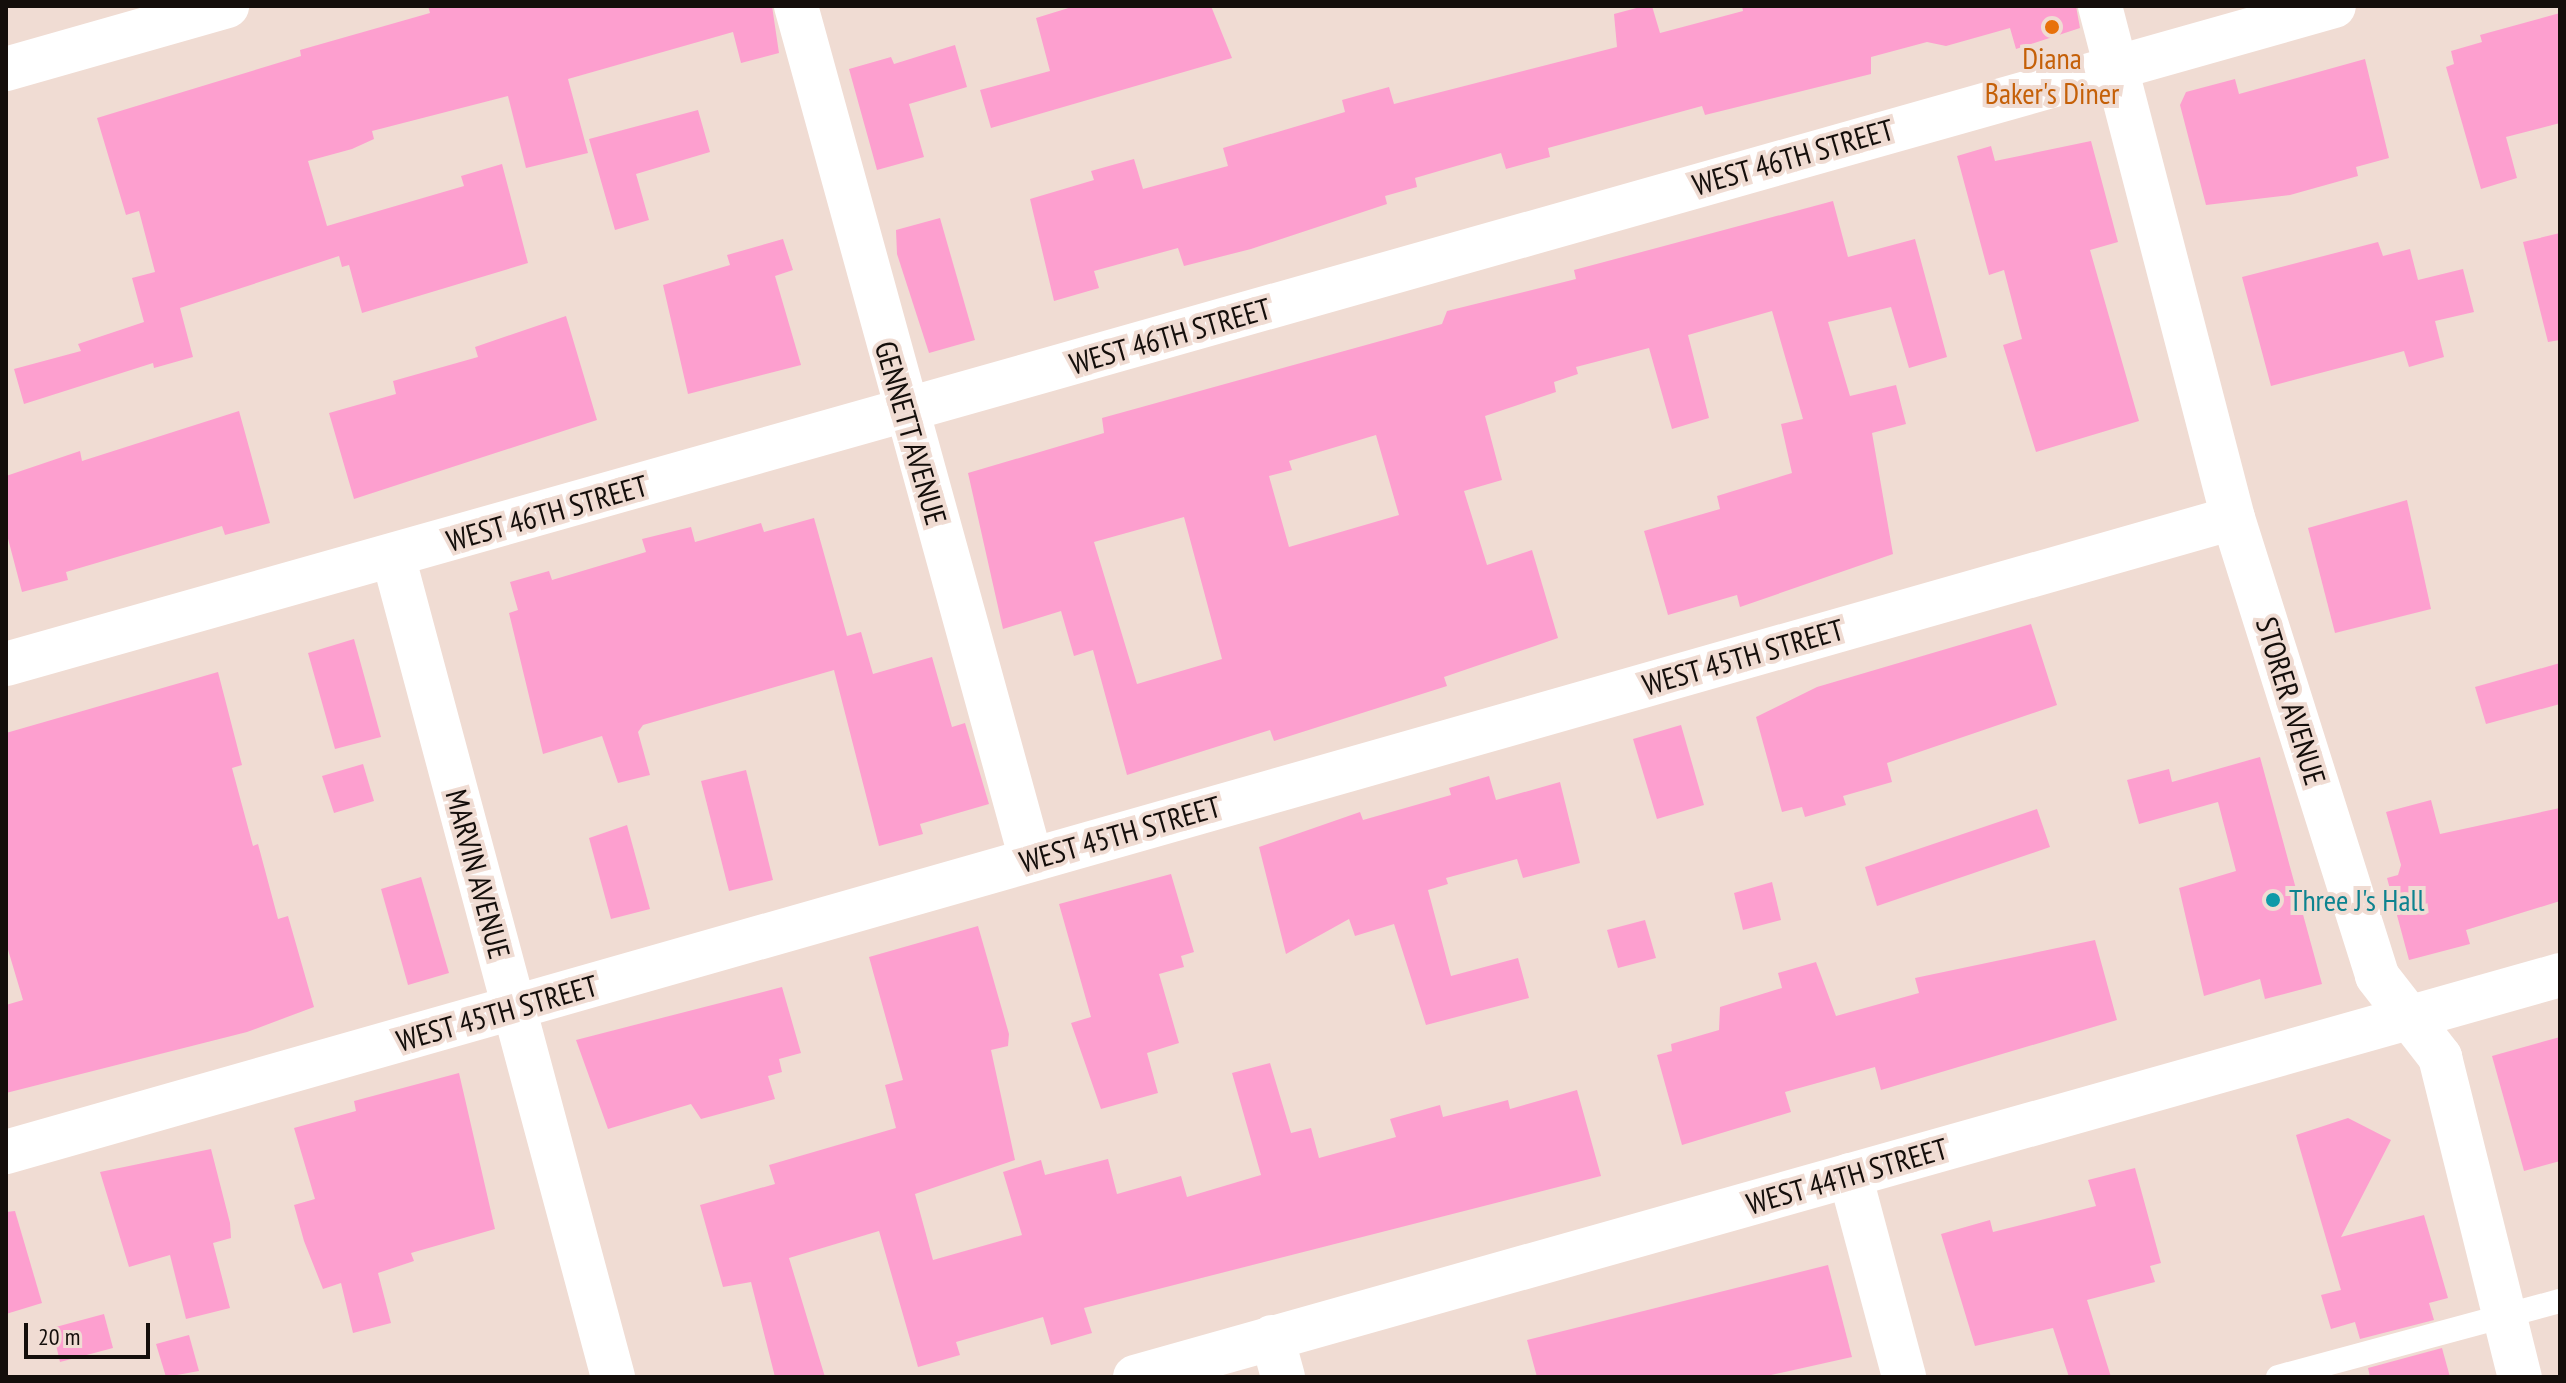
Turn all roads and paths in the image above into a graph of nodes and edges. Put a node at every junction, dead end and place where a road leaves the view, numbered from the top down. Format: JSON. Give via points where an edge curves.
{"nodes":[{"id":1,"x":227,"y":6,"type":"edge"},
{"id":2,"x":796,"y":6,"type":"edge"},
{"id":3,"x":2100,"y":6,"type":"edge"},
{"id":4,"x":2334,"y":6,"type":"edge"},
{"id":5,"x":2117,"y":65,"type":"junction"},
{"id":6,"x":6,"y":69,"type":"edge"},
{"id":7,"x":904,"y":412,"type":"junction"},
{"id":8,"x":2233,"y":518,"type":"junction"},
{"id":9,"x":393,"y":556,"type":"junction"},
{"id":10,"x":6,"y":664,"type":"edge"},
{"id":11,"x":1031,"y":859,"type":"junction"},
{"id":12,"x":2560,"y":975,"type":"edge"},
{"id":13,"x":515,"y":1009,"type":"junction"},
{"id":14,"x":2408,"y":1016,"type":"junction"},
{"id":15,"x":6,"y":1152,"type":"edge"},
{"id":16,"x":1850,"y":1175,"type":"junction"},
{"id":17,"x":2560,"y":1301,"type":"edge"},
{"id":18,"x":2503,"y":1316,"type":"junction"},
{"id":19,"x":1277,"y":1357,"type":"edge"},
{"id":20,"x":613,"y":1377,"type":"edge"},
{"id":21,"x":1135,"y":1377,"type":"edge"},
{"id":22,"x":1904,"y":1377,"type":"edge"},
{"id":23,"x":2278,"y":1377,"type":"edge"},
{"id":24,"x":2520,"y":1377,"type":"edge"}],
"edges":[{"from":1,"to":6,"type":"street"},
{"from":2,"to":7,"type":"street","name":"GENNETT AVENUE"},
{"from":3,"to":5,"type":"street","name":"STORER AVENUE"},
{"from":4,"to":5,"type":"street","name":"WEST 46TH STREET"},
{"from":5,"to":7,"type":"street","name":"WEST 46TH STREET"},
{"from":5,"to":8,"type":"street","name":"STORER AVENUE"},
{"from":7,"to":9,"type":"street","name":"WEST 46TH STREET"},
{"from":7,"to":11,"type":"street","name":"GENNETT AVENUE"},
{"from":8,"to":11,"type":"street","name":"WEST 45TH STREET"},
{"from":8,"to":14,"type":"street","name":"STORER AVENUE","via":[[2377,976]]},
{"from":9,"to":10,"type":"street","name":"WEST 46TH STREET"},
{"from":9,"to":13,"type":"street","name":"MARVIN AVENUE"},
{"from":11,"to":13,"type":"street","name":"WEST 45TH STREET"},
{"from":12,"to":14,"type":"street","name":"WEST 44TH STREET"},
{"from":13,"to":15,"type":"street","name":"WEST 45TH STREET"},
{"from":13,"to":20,"type":"street","name":"MARVIN AVENUE"},
{"from":14,"to":16,"type":"street","name":"WEST 44TH STREET"},
{"from":14,"to":18,"type":"street","name":"STORER AVENUE","via":[[2440,1057]]},
{"from":16,"to":19,"type":"street","name":"WEST 44TH STREET"},
{"from":16,"to":22,"type":"street"},
{"from":17,"to":18,"type":"lane"},
{"from":18,"to":23,"type":"lane"},
{"from":18,"to":24,"type":"street","name":"STORER AVENUE"},
{"from":19,"to":21,"type":"street","name":"WEST 44TH STREET"}]}
